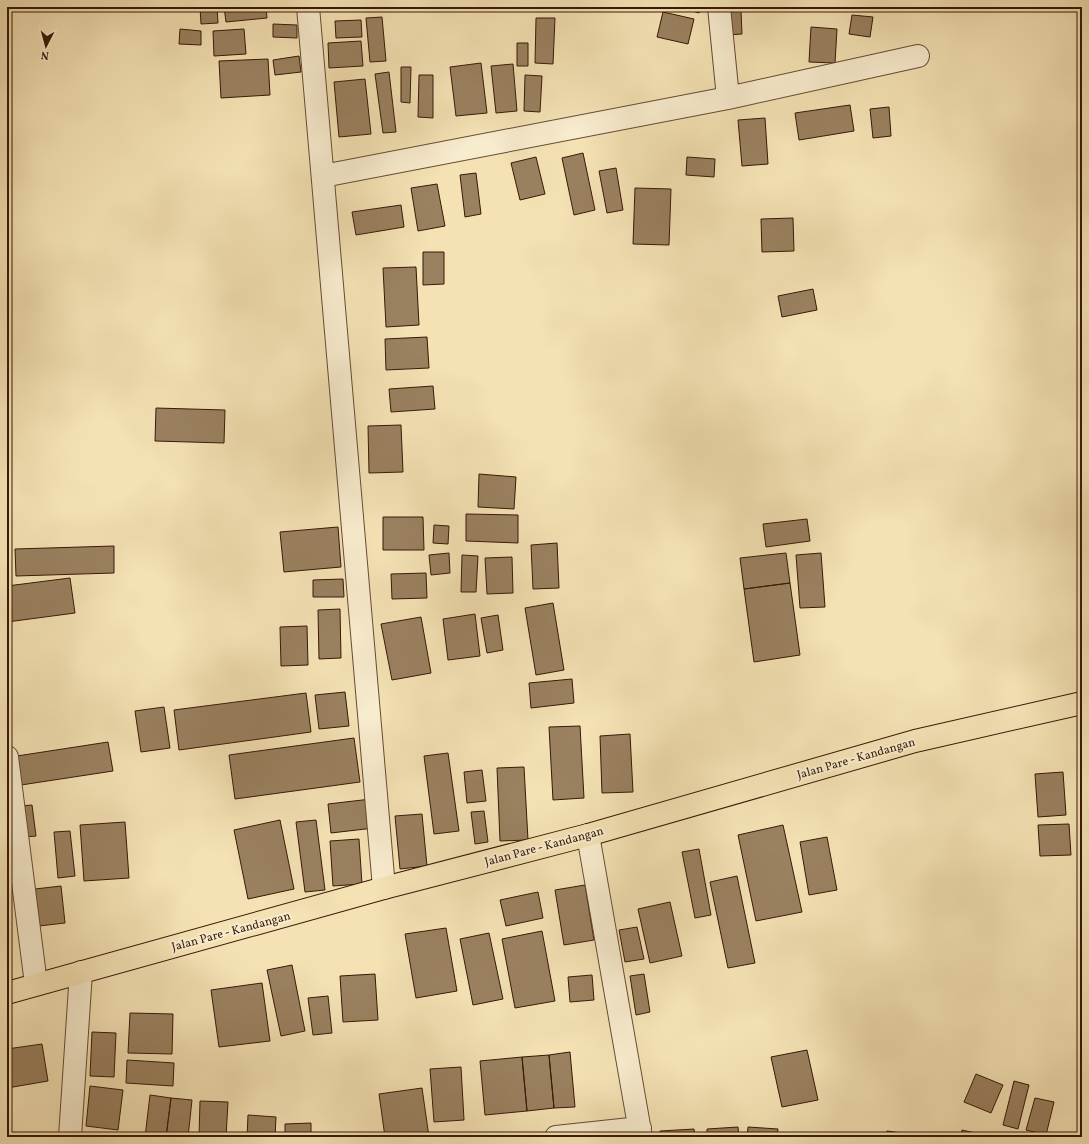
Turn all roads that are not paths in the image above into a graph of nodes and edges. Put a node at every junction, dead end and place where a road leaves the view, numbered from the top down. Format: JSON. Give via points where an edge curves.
{"nodes":[{"id":1,"x":308,"y":7,"type":"edge"},
{"id":2,"x":720,"y":7,"type":"edge"},
{"id":3,"x":918,"y":56,"type":"dead end"},
{"id":4,"x":728,"y":98,"type":"junction"},
{"id":5,"x":324,"y":176,"type":"junction"},
{"id":6,"x":1076,"y":704,"type":"edge"},
{"id":7,"x":7,"y":757,"type":"edge"},
{"id":8,"x":588,"y":835,"type":"junction"},
{"id":9,"x":384,"y":888,"type":"junction"},
{"id":10,"x":81,"y":972,"type":"junction"},
{"id":11,"x":36,"y":984,"type":"junction"},
{"id":12,"x":7,"y":993,"type":"edge"},
{"id":13,"x":640,"y":1132,"type":"edge"},
{"id":14,"x":70,"y":1137,"type":"edge"},
{"id":15,"x":556,"y":1137,"type":"edge"}],
"edges":[{"from":1,"to":5,"type":"street"},
{"from":2,"to":4,"type":"street"},
{"from":3,"to":4,"type":"street"},
{"from":4,"to":5,"type":"street"},
{"from":5,"to":9,"type":"street"},
{"from":6,"to":8,"type":"main road","name":"Jalan Pare - Kandangan","via":[[915,741]]},
{"from":7,"to":11,"type":"street"},
{"from":8,"to":9,"type":"main road","name":"Jalan Pare - Kandangan"},
{"from":8,"to":13,"type":"street"},
{"from":9,"to":10,"type":"main road","name":"Jalan Pare - Kandangan"},
{"from":10,"to":11,"type":"main road","name":"Jalan Pare - Kandangan"},
{"from":10,"to":14,"type":"street"},
{"from":11,"to":12,"type":"main road","name":"Jalan Pare - Kandangan"},
{"from":13,"to":15,"type":"street"}]}
